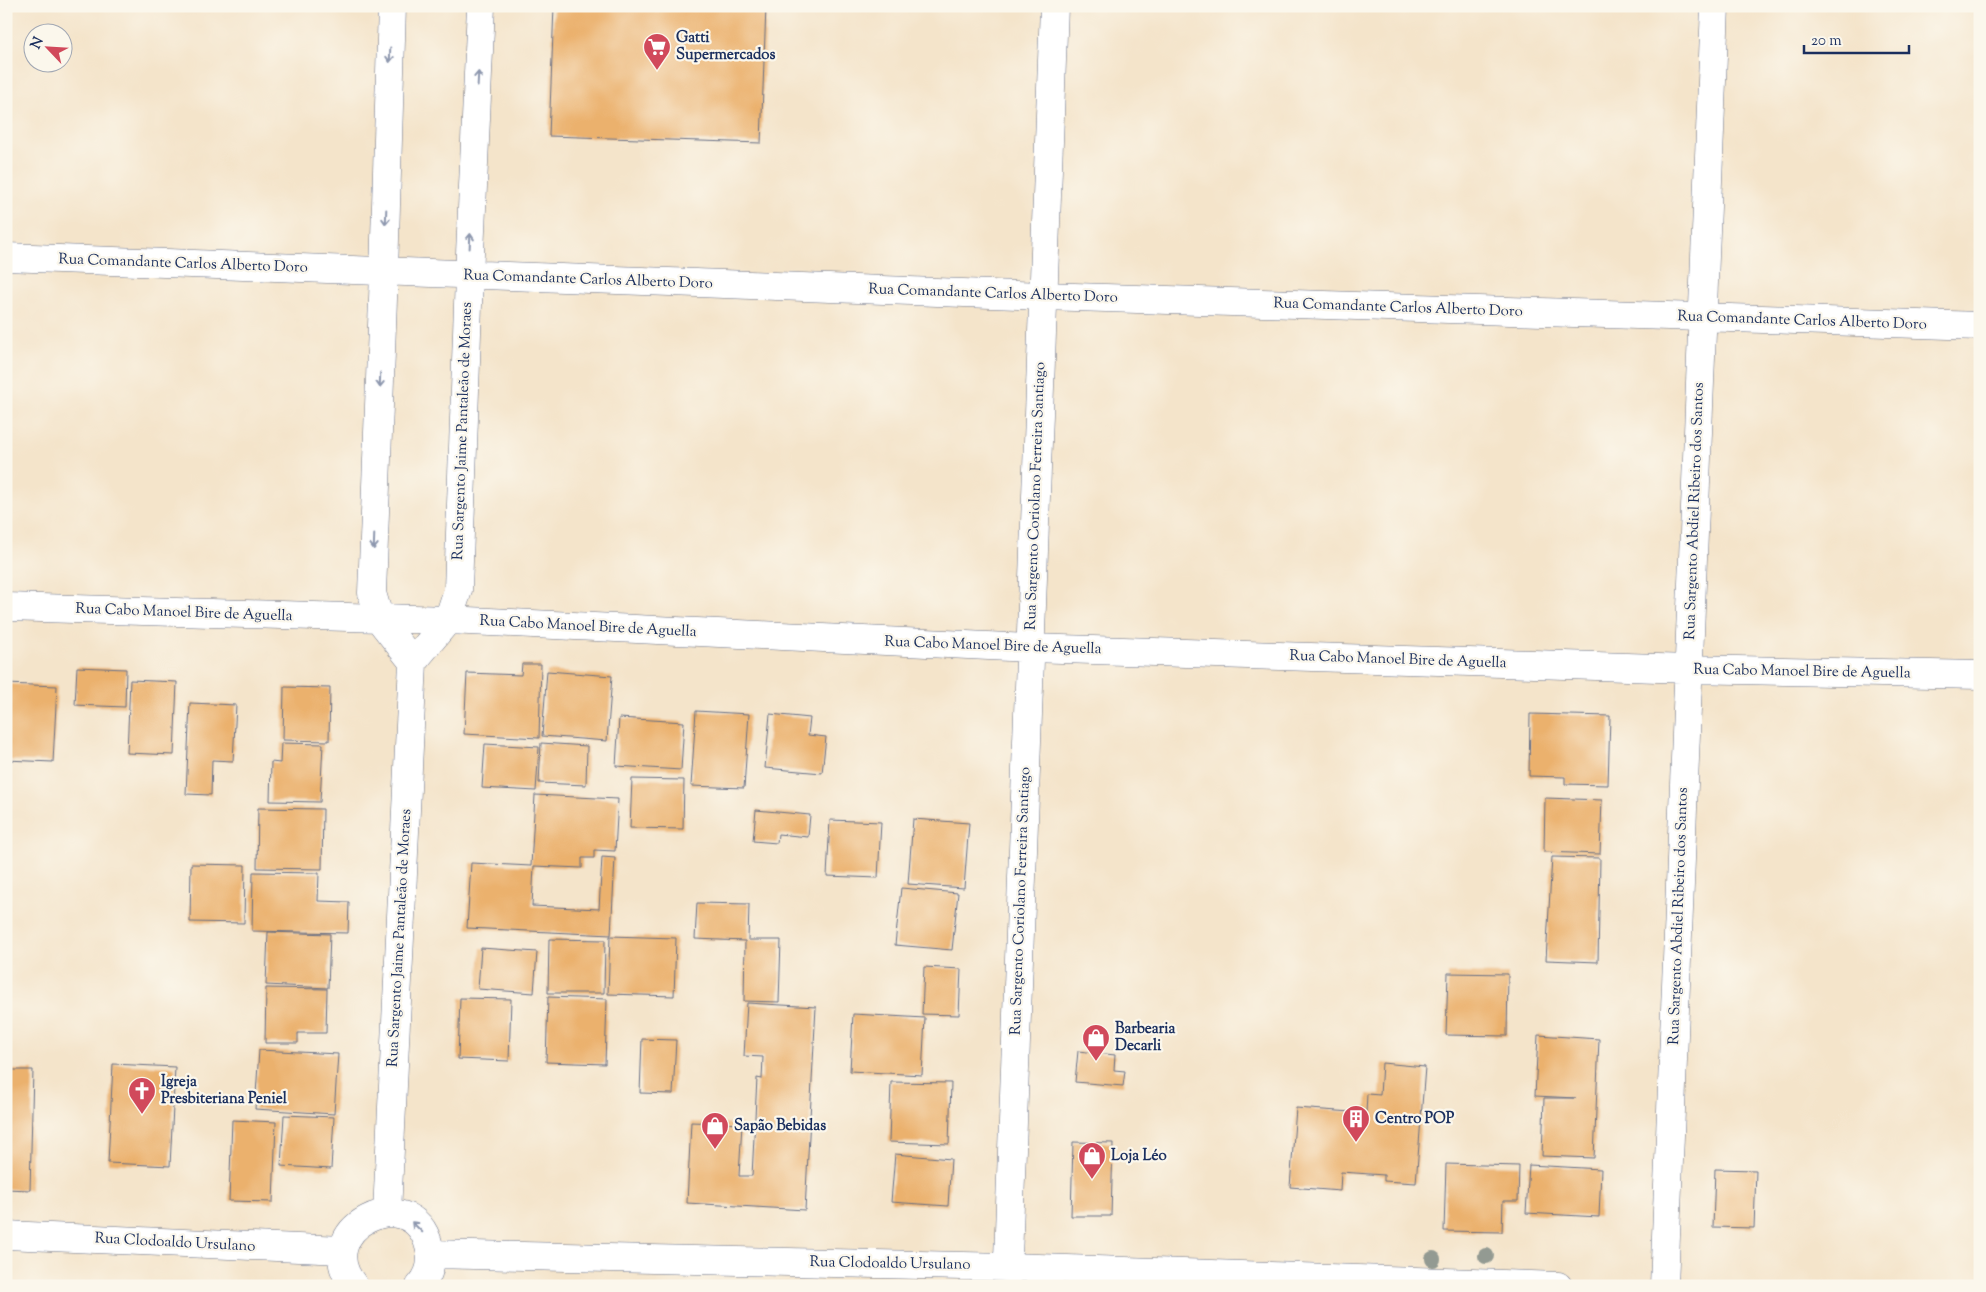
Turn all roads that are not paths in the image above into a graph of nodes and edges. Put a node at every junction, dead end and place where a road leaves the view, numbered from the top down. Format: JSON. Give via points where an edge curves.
{"nodes":[{"id":1,"x":392,"y":6,"type":"edge"},
{"id":2,"x":481,"y":6,"type":"edge"},
{"id":3,"x":1054,"y":6,"type":"edge"},
{"id":4,"x":1715,"y":6,"type":"edge"},
{"id":5,"x":6,"y":257,"type":"edge"},
{"id":6,"x":384,"y":272,"type":"junction"},
{"id":7,"x":469,"y":276,"type":"junction"},
{"id":8,"x":1043,"y":296,"type":"junction"},
{"id":9,"x":1703,"y":318,"type":"junction"},
{"id":10,"x":1980,"y":326,"type":"edge"},
{"id":11,"x":6,"y":607,"type":"edge"},
{"id":12,"x":380,"y":620,"type":"junction"},
{"id":13,"x":448,"y":620,"type":"junction"},
{"id":14,"x":1030,"y":648,"type":"junction"},
{"id":15,"x":413,"y":662,"type":"junction"},
{"id":16,"x":1688,"y":669,"type":"junction"},
{"id":17,"x":1980,"y":675,"type":"edge"},
{"id":18,"x":387,"y":1213,"type":"junction"},
{"id":19,"x":6,"y":1235,"type":"edge"},
{"id":20,"x":343,"y":1250,"type":"junction"},
{"id":21,"x":431,"y":1254,"type":"junction"},
{"id":22,"x":1007,"y":1276,"type":"edge"},
{"id":23,"x":354,"y":1286,"type":"edge"},
{"id":24,"x":420,"y":1286,"type":"edge"},
{"id":25,"x":1558,"y":1286,"type":"edge"},
{"id":26,"x":1664,"y":1286,"type":"edge"}],
"edges":[{"from":1,"to":6,"type":"street","one_way":true},
{"from":7,"to":2,"type":"street","name":"Rua Sargento Jaime Pantaleão de Moraes","one_way":true},
{"from":3,"to":8,"type":"street","name":"Rua Sargento Coriolano Ferreira Santiago"},
{"from":4,"to":9,"type":"street","name":"Rua Sargento Abdiel Ribeiro dos Santos"},
{"from":5,"to":6,"type":"street","name":"Rua Comandante Carlos Alberto Doro"},
{"from":6,"to":7,"type":"street","name":"Rua Comandante Carlos Alberto Doro"},
{"from":6,"to":12,"type":"street","one_way":true,"via":[[372,593]]},
{"from":7,"to":8,"type":"street","name":"Rua Comandante Carlos Alberto Doro"},
{"from":7,"to":13,"type":"street","name":"Rua Sargento Jaime Pantaleão de Moraes","via":[[458,590]]},
{"from":8,"to":9,"type":"street","name":"Rua Comandante Carlos Alberto Doro"},
{"from":8,"to":14,"type":"street","name":"Rua Sargento Coriolano Ferreira Santiago"},
{"from":9,"to":10,"type":"street","name":"Rua Comandante Carlos Alberto Doro"},
{"from":9,"to":16,"type":"street","name":"Rua Sargento Abdiel Ribeiro dos Santos"},
{"from":11,"to":12,"type":"street","name":"Rua Cabo Manoel Bire de Aguella"},
{"from":12,"to":13,"type":"street","name":"Rua Cabo Manoel Bire de Aguella"},
{"from":12,"to":15,"type":"street"},
{"from":13,"to":14,"type":"street","name":"Rua Cabo Manoel Bire de Aguella"},
{"from":13,"to":15,"type":"street","name":"Rua Sargento Jaime Pantaleão de Moraes"},
{"from":14,"to":16,"type":"street","name":"Rua Cabo Manoel Bire de Aguella"},
{"from":14,"to":22,"type":"street","name":"Rua Sargento Coriolano Ferreira Santiago"},
{"from":15,"to":18,"type":"street","name":"Rua Sargento Jaime Pantaleão de Moraes"},
{"from":16,"to":17,"type":"street","name":"Rua Cabo Manoel Bire de Aguella"},
{"from":16,"to":26,"type":"street","name":"Rua Sargento Abdiel Ribeiro dos Santos"},
{"from":18,"to":20,"type":"street","via":[[368,1217],[356,1225]]},
{"from":21,"to":18,"type":"street","one_way":true,"via":[[428,1240],[420,1228],[409,1219]]},
{"from":19,"to":20,"type":"street","name":"Rua Clodoaldo Ursulano"},
{"from":20,"to":23,"type":"street","via":[[343,1266]]},
{"from":21,"to":22,"type":"street","name":"Rua Clodoaldo Ursulano"},
{"from":21,"to":24,"type":"street","via":[[430,1268]]},
{"from":22,"to":25,"type":"street","name":"Rua Clodoaldo Ursulano"}]}
